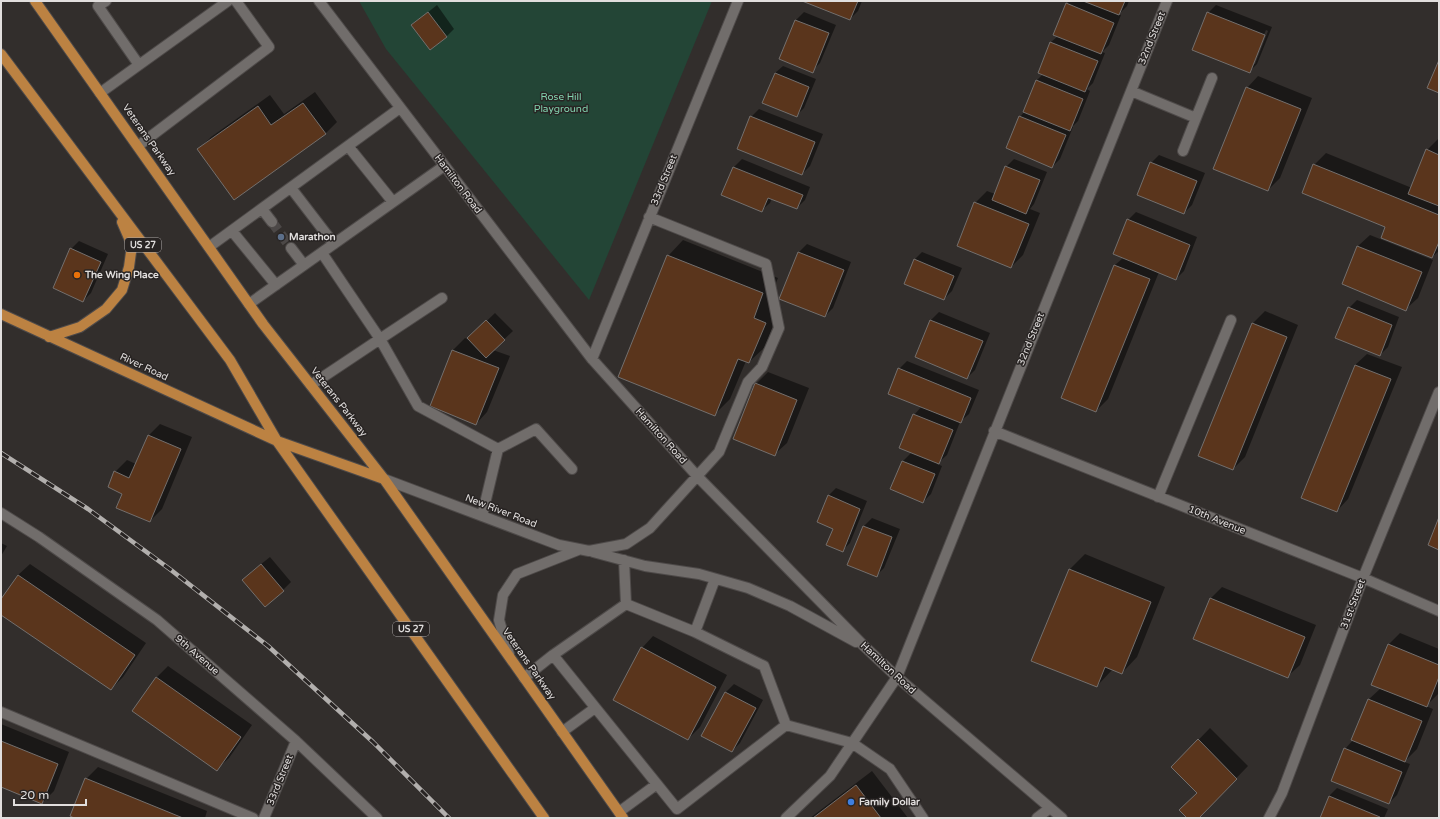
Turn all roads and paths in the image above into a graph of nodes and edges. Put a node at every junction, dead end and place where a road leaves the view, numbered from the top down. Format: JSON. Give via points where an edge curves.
{"nodes":[{"id":1,"x":35,"y":1,"type":"edge"},
{"id":2,"x":106,"y":1,"type":"edge"},
{"id":3,"x":228,"y":1,"type":"edge"},
{"id":4,"x":236,"y":1,"type":"edge"},
{"id":5,"x":319,"y":1,"type":"edge"},
{"id":6,"x":738,"y":1,"type":"edge"},
{"id":7,"x":1167,"y":1,"type":"edge"},
{"id":8,"x":1,"y":54,"type":"edge"},
{"id":9,"x":139,"y":65,"type":"junction"},
{"id":10,"x":1212,"y":78,"type":"dead end"},
{"id":11,"x":1131,"y":91,"type":"junction"},
{"id":12,"x":100,"y":93,"type":"junction"},
{"id":13,"x":400,"y":108,"type":"junction"},
{"id":14,"x":1196,"y":118,"type":"junction"},
{"id":15,"x":138,"y":146,"type":"junction"},
{"id":16,"x":348,"y":146,"type":"junction"},
{"id":17,"x":1183,"y":151,"type":"dead end"},
{"id":18,"x":444,"y":166,"type":"junction"},
{"id":19,"x":291,"y":188,"type":"junction"},
{"id":20,"x":393,"y":202,"type":"junction"},
{"id":21,"x":115,"y":206,"type":"junction"},
{"id":22,"x":262,"y":209,"type":"junction"},
{"id":23,"x":649,"y":217,"type":"junction"},
{"id":24,"x":272,"y":222,"type":"tunnel mouth"},
{"id":25,"x":232,"y":231,"type":"junction"},
{"id":26,"x":334,"y":244,"type":"junction"},
{"id":27,"x":209,"y":248,"type":"junction"},
{"id":28,"x":291,"y":248,"type":"tunnel mouth"},
{"id":29,"x":322,"y":253,"type":"junction"},
{"id":30,"x":304,"y":265,"type":"junction"},
{"id":31,"x":276,"y":285,"type":"junction"},
{"id":32,"x":442,"y":298,"type":"dead end"},
{"id":33,"x":249,"y":304,"type":"junction"},
{"id":34,"x":1,"y":314,"type":"edge"},
{"id":35,"x":1231,"y":320,"type":"dead end"},
{"id":36,"x":49,"y":337,"type":"junction"},
{"id":37,"x":380,"y":339,"type":"junction"},
{"id":38,"x":592,"y":359,"type":"junction"},
{"id":39,"x":311,"y":385,"type":"junction"},
{"id":40,"x":1439,"y":392,"type":"edge"},
{"id":41,"x":994,"y":431,"type":"junction"},
{"id":42,"x":278,"y":441,"type":"junction"},
{"id":43,"x":498,"y":449,"type":"junction"},
{"id":44,"x":572,"y":469,"type":"dead end"},
{"id":45,"x":698,"y":477,"type":"junction"},
{"id":46,"x":384,"y":479,"type":"junction"},
{"id":47,"x":1158,"y":497,"type":"junction"},
{"id":48,"x":1,"y":513,"type":"edge"},
{"id":49,"x":482,"y":516,"type":"junction"},
{"id":50,"x":584,"y":550,"type":"junction"},
{"id":51,"x":624,"y":560,"type":"junction"},
{"id":52,"x":1363,"y":578,"type":"junction"},
{"id":53,"x":715,"y":579,"type":"junction"},
{"id":54,"x":626,"y":604,"type":"junction"},
{"id":55,"x":1439,"y":612,"type":"edge"},
{"id":56,"x":695,"y":632,"type":"junction"},
{"id":57,"x":864,"y":646,"type":"junction"},
{"id":58,"x":553,"y":655,"type":"junction"},
{"id":59,"x":509,"y":656,"type":"junction"},
{"id":60,"x":897,"y":677,"type":"junction"},
{"id":61,"x":524,"y":678,"type":"junction"},
{"id":62,"x":595,"y":708,"type":"junction"},
{"id":63,"x":1,"y":712,"type":"edge"},
{"id":64,"x":786,"y":725,"type":"junction"},
{"id":65,"x":562,"y":732,"type":"junction"},
{"id":66,"x":296,"y":741,"type":"junction"},
{"id":67,"x":852,"y":743,"type":"junction"},
{"id":68,"x":657,"y":784,"type":"junction"},
{"id":69,"x":1050,"y":808,"type":"junction"},
{"id":70,"x":621,"y":815,"type":"edge"},
{"id":71,"x":253,"y":818,"type":"edge"},
{"id":72,"x":264,"y":818,"type":"edge"},
{"id":73,"x":377,"y":818,"type":"edge"},
{"id":74,"x":544,"y":818,"type":"edge"},
{"id":75,"x":786,"y":818,"type":"edge"},
{"id":76,"x":923,"y":818,"type":"edge"},
{"id":77,"x":1037,"y":818,"type":"edge"},
{"id":78,"x":1062,"y":818,"type":"edge"},
{"id":79,"x":1269,"y":818,"type":"edge"}],
"edges":[{"from":1,"to":12,"type":"main road","name":"Veterans Parkway"},
{"from":2,"to":9,"type":"street","via":[[98,6]]},
{"from":3,"to":9,"type":"street"},
{"from":4,"to":15,"type":"street","via":[[270,47]]},
{"from":5,"to":13,"type":"street","name":"Hamilton Road"},
{"from":6,"to":23,"type":"street","name":"33rd Street"},
{"from":7,"to":11,"type":"street","name":"32nd Street"},
{"from":8,"to":21,"type":"main road","number":"US 27"},
{"from":9,"to":12,"type":"street"},
{"from":10,"to":14,"type":"street"},
{"from":11,"to":14,"type":"street"},
{"from":11,"to":41,"type":"street","name":"32nd Street"},
{"from":12,"to":15,"type":"main road","name":"Veterans Parkway"},
{"from":13,"to":16,"type":"street"},
{"from":13,"to":18,"type":"street","name":"Hamilton Road"},
{"from":14,"to":17,"type":"street"},
{"from":15,"to":27,"type":"main road","name":"Veterans Parkway"},
{"from":16,"to":19,"type":"street"},
{"from":16,"to":20,"type":"street"},
{"from":18,"to":20,"type":"street"},
{"from":18,"to":38,"type":"street","name":"Hamilton Road"},
{"from":19,"to":22,"type":"street"},
{"from":19,"to":26,"type":"street"},
{"from":20,"to":26,"type":"street"},
{"from":21,"to":36,"type":"main road","via":[[132,246],[122,290],[106,309],[80,327]]},
{"from":21,"to":42,"type":"main road","number":"US 27","via":[[230,360]]},
{"from":22,"to":24,"type":"street"},
{"from":22,"to":25,"type":"street"},
{"from":23,"to":38,"type":"street","name":"33rd Street"},
{"from":23,"to":45,"type":"street","name":"New River Road","via":[[766,264],[779,328],[762,367],[748,382],[719,452]]},
{"from":25,"to":27,"type":"street"},
{"from":25,"to":31,"type":"street"},
{"from":26,"to":29,"type":"street"},
{"from":27,"to":33,"type":"main road","name":"Veterans Parkway"},
{"from":28,"to":30,"type":"street"},
{"from":29,"to":30,"type":"street"},
{"from":29,"to":37,"type":"street"},
{"from":30,"to":31,"type":"street"},
{"from":31,"to":33,"type":"street"},
{"from":32,"to":37,"type":"street"},
{"from":33,"to":39,"type":"main road","name":"Veterans Parkway"},
{"from":34,"to":36,"type":"main road","name":"River Road"},
{"from":35,"to":47,"type":"street"},
{"from":36,"to":42,"type":"main road","name":"River Road"},
{"from":37,"to":39,"type":"street"},
{"from":37,"to":43,"type":"street","via":[[418,406]]},
{"from":38,"to":45,"type":"street","name":"Hamilton Road"},
{"from":39,"to":46,"type":"main road","name":"Veterans Parkway"},
{"from":40,"to":52,"type":"street","name":"31st Street"},
{"from":41,"to":47,"type":"street","name":"10th Avenue"},
{"from":41,"to":60,"type":"street","name":"32nd Street"},
{"from":42,"to":46,"type":"main road","name":"New River Road"},
{"from":42,"to":74,"type":"main road","number":"US 27"},
{"from":43,"to":44,"type":"street","via":[[536,429]]},
{"from":43,"to":49,"type":"street"},
{"from":45,"to":50,"type":"street","name":"New River Road","via":[[650,528],[626,544]]},
{"from":45,"to":57,"type":"street","name":"Hamilton Road"},
{"from":46,"to":49,"type":"street","name":"New River Road"},
{"from":46,"to":59,"type":"main road","name":"Veterans Parkway"},
{"from":47,"to":52,"type":"street","name":"10th Avenue"},
{"from":48,"to":66,"type":"street","name":"9th Avenue","via":[[157,620]]},
{"from":49,"to":50,"type":"street","name":"New River Road","via":[[559,546]]},
{"from":50,"to":51,"type":"street"},
{"from":50,"to":59,"type":"street","via":[[517,574],[503,596],[500,620]]},
{"from":51,"to":53,"type":"street"},
{"from":51,"to":54,"type":"street"},
{"from":52,"to":55,"type":"street","name":"10th Avenue"},
{"from":52,"to":79,"type":"street","name":"31st Street","via":[[1282,793]]},
{"from":53,"to":56,"type":"street"},
{"from":53,"to":57,"type":"street","via":[[748,588],[783,603]]},
{"from":54,"to":56,"type":"street"},
{"from":54,"to":58,"type":"street"},
{"from":56,"to":64,"type":"street","via":[[764,666]]},
{"from":57,"to":60,"type":"street","name":"Hamilton Road"},
{"from":58,"to":61,"type":"street"},
{"from":58,"to":62,"type":"street"},
{"from":59,"to":61,"type":"main road","name":"Veterans Parkway"},
{"from":60,"to":67,"type":"street","name":"32nd Street"},
{"from":60,"to":69,"type":"street","name":"Hamilton Road"},
{"from":61,"to":65,"type":"main road","name":"Veterans Parkway"},
{"from":62,"to":65,"type":"street"},
{"from":62,"to":68,"type":"street"},
{"from":63,"to":71,"type":"street"},
{"from":64,"to":67,"type":"street"},
{"from":64,"to":68,"type":"street","via":[[677,809]]},
{"from":65,"to":70,"type":"main road","name":"Veterans Parkway"},
{"from":66,"to":72,"type":"street","name":"33rd Street"},
{"from":66,"to":73,"type":"street","name":"9th Avenue"},
{"from":67,"to":75,"type":"street","name":"32nd Street","via":[[830,776]]},
{"from":67,"to":76,"type":"street","via":[[890,769]]},
{"from":68,"to":70,"type":"street"},
{"from":69,"to":77,"type":"street"},
{"from":69,"to":78,"type":"street","name":"Hamilton Road"}]}
